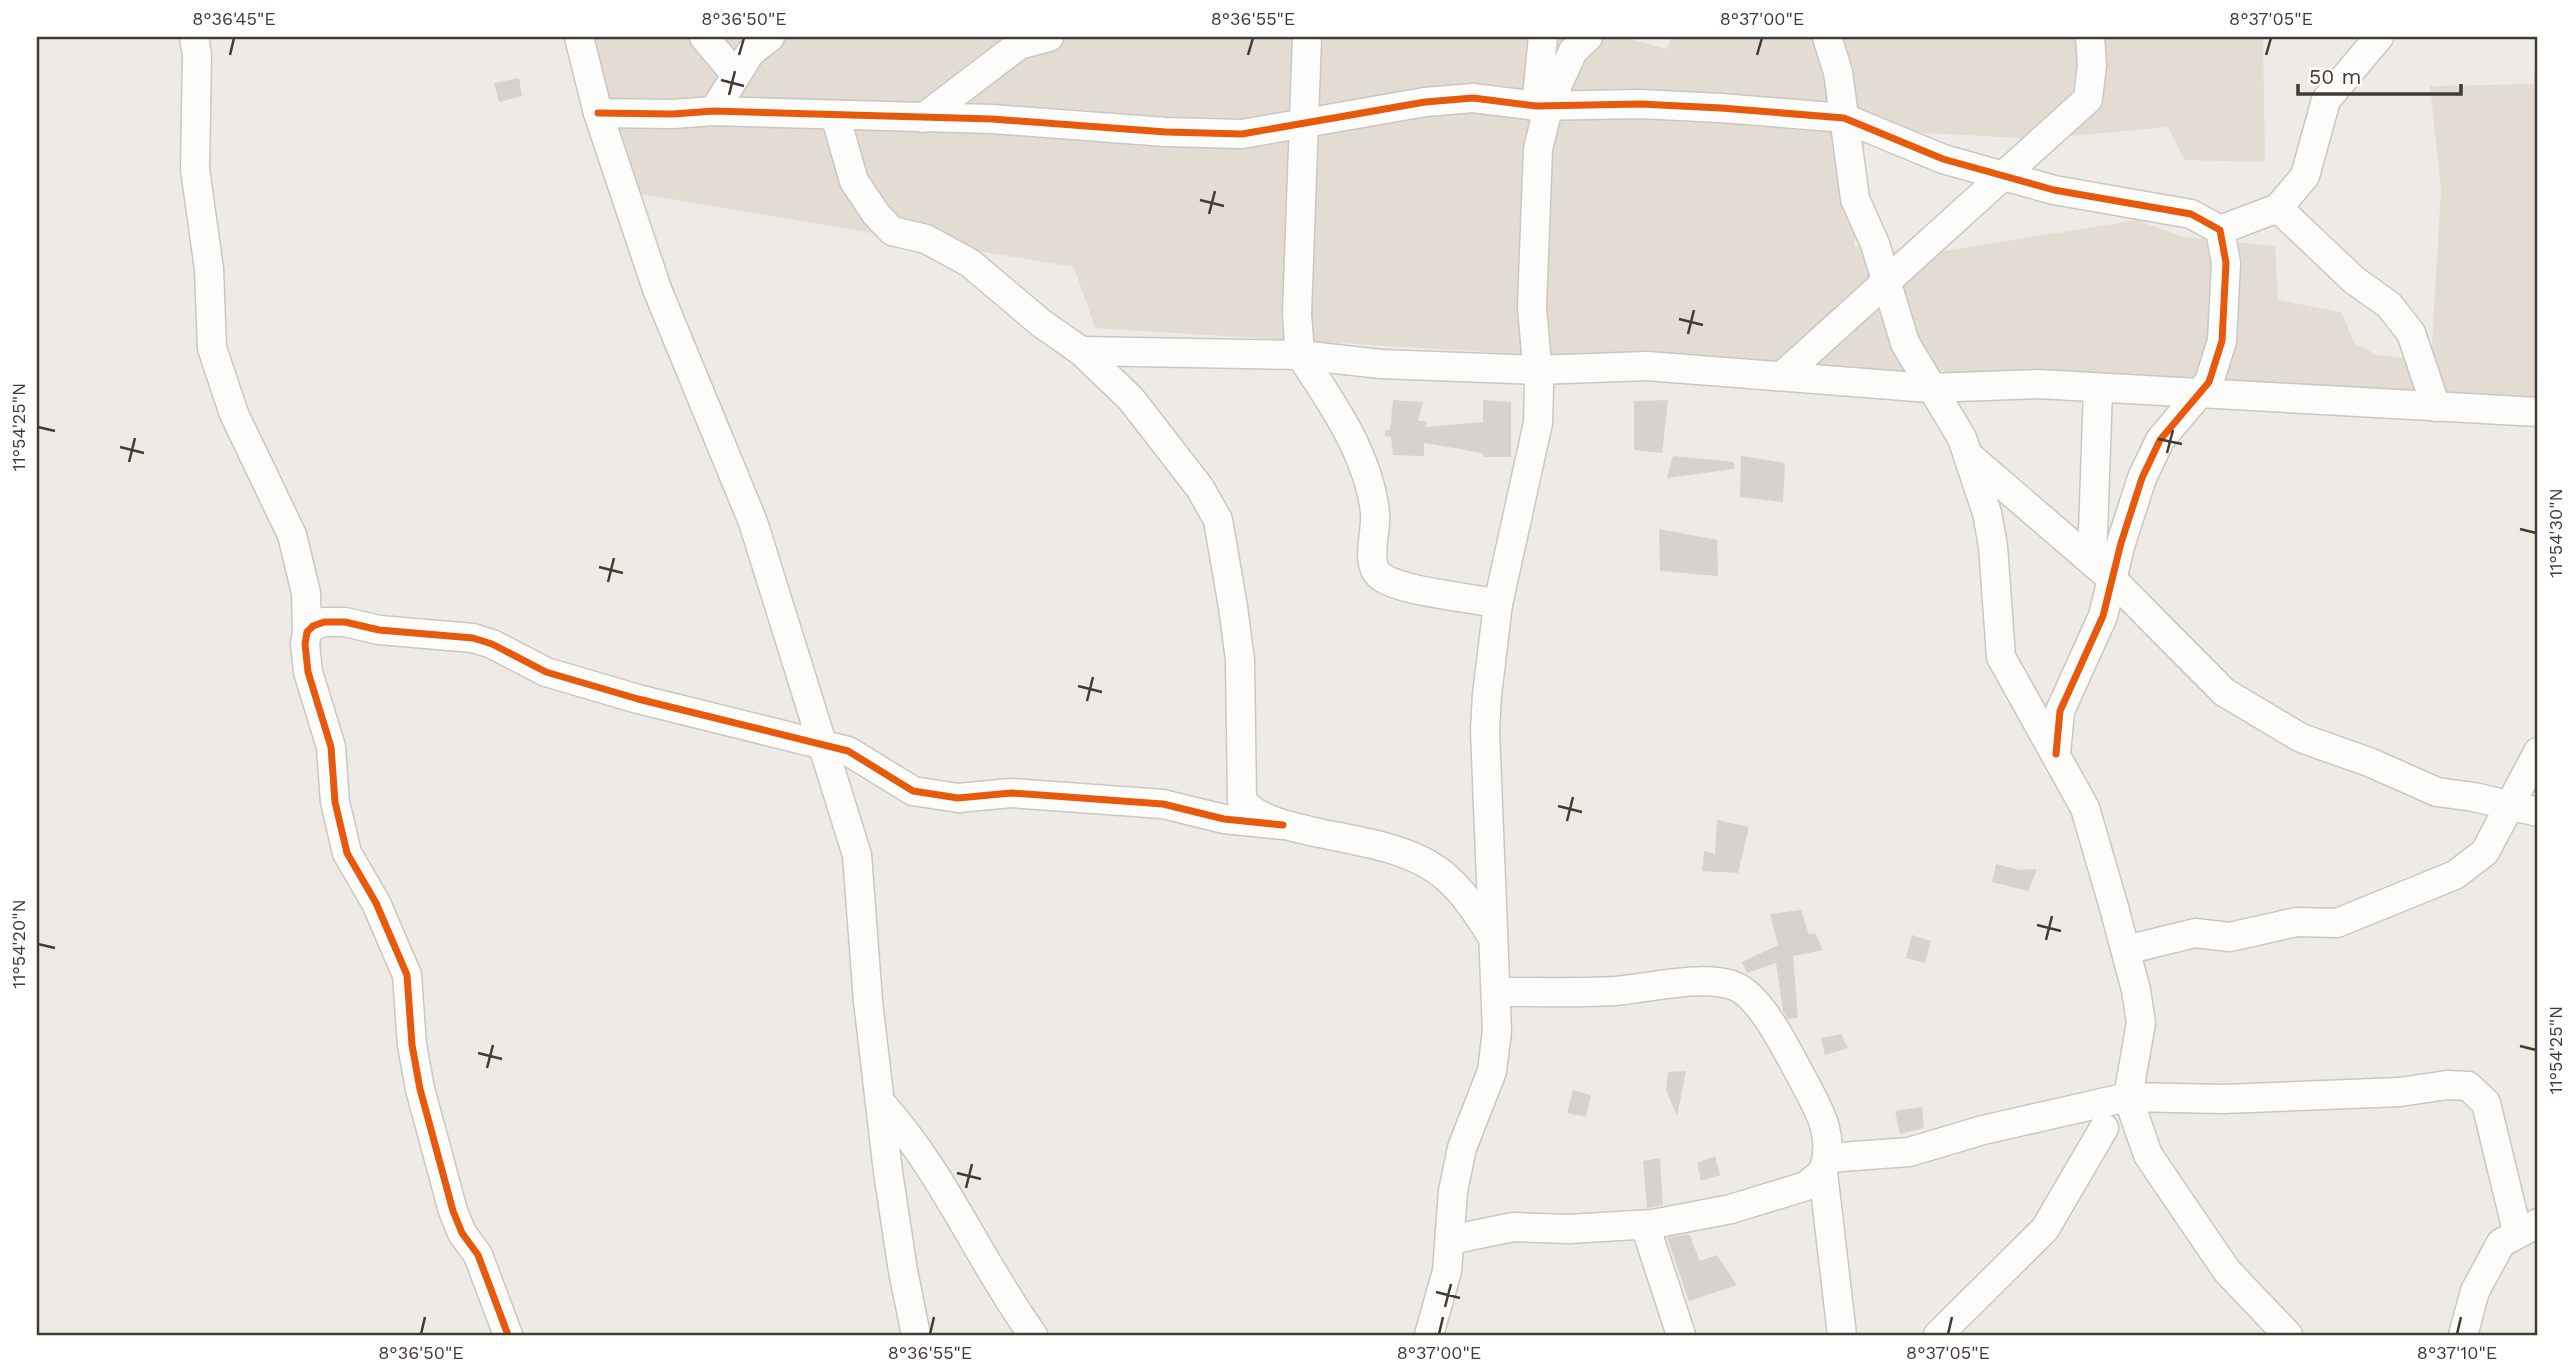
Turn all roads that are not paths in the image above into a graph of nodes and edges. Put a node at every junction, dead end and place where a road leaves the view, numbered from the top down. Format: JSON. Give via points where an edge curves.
{"nodes":[{"id":1,"x":194,"y":37,"type":"edge"},
{"id":2,"x":579,"y":37,"type":"edge"},
{"id":3,"x":704,"y":37,"type":"edge"},
{"id":4,"x":770,"y":37,"type":"edge"},
{"id":5,"x":1049,"y":37,"type":"edge"},
{"id":6,"x":1307,"y":37,"type":"edge"},
{"id":7,"x":1543,"y":37,"type":"edge"},
{"id":8,"x":1588,"y":37,"type":"edge"},
{"id":9,"x":1827,"y":37,"type":"edge"},
{"id":10,"x":2090,"y":37,"type":"edge"},
{"id":11,"x":2379,"y":37,"type":"edge"},
{"id":12,"x":1017,"y":41,"type":"edge"},
{"id":13,"x":736,"y":75,"type":"junction"},
{"id":14,"x":1543,"y":105,"type":"junction"},
{"id":15,"x":714,"y":111,"type":"junction"},
{"id":16,"x":597,"y":113,"type":"junction"},
{"id":17,"x":835,"y":115,"type":"junction"},
{"id":18,"x":923,"y":118,"type":"junction"},
{"id":19,"x":1844,"y":118,"type":"junction"},
{"id":20,"x":1303,"y":123,"type":"junction"},
{"id":21,"x":2000,"y":176,"type":"junction"},
{"id":22,"x":2278,"y":208,"type":"junction"},
{"id":23,"x":2220,"y":230,"type":"junction"},
{"id":24,"x":1886,"y":280,"type":"junction"},
{"id":25,"x":1081,"y":351,"type":"junction"},
{"id":26,"x":1300,"y":355,"type":"junction"},
{"id":27,"x":1537,"y":370,"type":"junction"},
{"id":28,"x":1782,"y":376,"type":"junction"},
{"id":29,"x":1929,"y":388,"type":"junction"},
{"id":30,"x":2098,"y":389,"type":"junction"},
{"id":31,"x":2199,"y":395,"type":"junction"},
{"id":32,"x":2436,"y":407,"type":"junction"},
{"id":33,"x":2538,"y":412,"type":"edge"},
{"id":34,"x":1968,"y":454,"type":"junction"},
{"id":35,"x":2102,"y":571,"type":"junction"},
{"id":36,"x":1498,"y":604,"type":"junction"},
{"id":37,"x":307,"y":632,"type":"junction"},
{"id":38,"x":822,"y":744,"type":"junction"},
{"id":39,"x":2538,"y":752,"type":"edge"},
{"id":40,"x":2056,"y":754,"type":"junction"},
{"id":41,"x":2510,"y":805,"type":"junction"},
{"id":42,"x":2538,"y":811,"type":"edge"},
{"id":43,"x":1283,"y":825,"type":"junction"},
{"id":44,"x":1493,"y":938,"type":"junction"},
{"id":45,"x":2126,"y":950,"type":"junction"},
{"id":46,"x":1497,"y":992,"type":"junction"},
{"id":47,"x":2128,"y":1097,"type":"junction"},
{"id":48,"x":881,"y":1104,"type":"junction"},
{"id":49,"x":2076,"y":1108,"type":"junction"},
{"id":50,"x":2104,"y":1128,"type":"junction"},
{"id":51,"x":2148,"y":1155,"type":"junction"},
{"id":52,"x":1826,"y":1165,"type":"junction"},
{"id":53,"x":1644,"y":1225,"type":"junction"},
{"id":54,"x":2528,"y":1227,"type":"edge"},
{"id":55,"x":1450,"y":1240,"type":"junction"},
{"id":56,"x":508,"y":1335,"type":"edge"},
{"id":57,"x":916,"y":1335,"type":"edge"},
{"id":58,"x":1033,"y":1335,"type":"edge"},
{"id":59,"x":1429,"y":1335,"type":"edge"},
{"id":60,"x":1681,"y":1335,"type":"edge"},
{"id":61,"x":1842,"y":1335,"type":"edge"},
{"id":62,"x":1938,"y":1335,"type":"edge"},
{"id":63,"x":2288,"y":1335,"type":"edge"},
{"id":64,"x":2463,"y":1335,"type":"edge"}],
"edges":[{"from":1,"to":37,"type":"street","via":[[195,169],[209,269],[212,348],[234,414],[292,535],[306,593]]},
{"from":2,"to":16,"type":"street"},
{"from":3,"to":13,"type":"street"},
{"from":4,"to":13,"type":"street","via":[[750,53]]},
{"from":5,"to":12,"type":"street"},
{"from":6,"to":20,"type":"street"},
{"from":7,"to":14,"type":"street"},
{"from":8,"to":14,"type":"street","via":[[1573,51]]},
{"from":9,"to":19,"type":"street","via":[[1838,72]]},
{"from":10,"to":21,"type":"street","via":[[2088,99]]},
{"from":11,"to":22,"type":"street","via":[[2326,100],[2305,176]]},
{"from":12,"to":18,"type":"street"},
{"from":13,"to":15,"type":"street"},
{"from":14,"to":19,"type":"street","via":[[1667,105]]},
{"from":14,"to":20,"type":"street","via":[[1473,98]]},
{"from":14,"to":27,"type":"street","via":[[1532,307]]},
{"from":15,"to":16,"type":"street"},
{"from":15,"to":17,"type":"street"},
{"from":16,"to":38,"type":"street","via":[[657,289],[753,522]]},
{"from":17,"to":18,"type":"street"},
{"from":17,"to":25,"type":"street","via":[[854,181],[892,231],[926,239],[970,263]]},
{"from":18,"to":20,"type":"street","via":[[1229,134],[1281,130]]},
{"from":19,"to":21,"type":"street","via":[[1943,159]]},
{"from":19,"to":24,"type":"street","via":[[1855,199]]},
{"from":20,"to":26,"type":"street","via":[[1297,314]]},
{"from":21,"to":23,"type":"street","via":[[2191,214]]},
{"from":21,"to":24,"type":"street"},
{"from":22,"to":23,"type":"street"},
{"from":22,"to":32,"type":"street","via":[[2389,305],[2411,333]]},
{"from":23,"to":31,"type":"street","via":[[2226,263],[2222,341],[2209,382]]},
{"from":24,"to":28,"type":"street"},
{"from":24,"to":29,"type":"street","via":[[1905,343]]},
{"from":25,"to":26,"type":"street"},
{"from":25,"to":43,"type":"street","via":[[1158,431],[1218,520],[1240,660],[1242,801],[1252,812]]},
{"from":26,"to":27,"type":"street","via":[[1381,364]]},
{"from":26,"to":36,"type":"street","via":[[1335,406],[1360,460],[1375,512],[1373,566],[1379,575],[1401,586]]},
{"from":27,"to":28,"type":"street","via":[[1647,366]]},
{"from":27,"to":36,"type":"street","via":[[1538,423]]},
{"from":28,"to":29,"type":"street"},
{"from":29,"to":30,"type":"street","via":[[2038,384]]},
{"from":29,"to":34,"type":"street"},
{"from":30,"to":31,"type":"street"},
{"from":30,"to":35,"type":"street"},
{"from":31,"to":32,"type":"street"},
{"from":31,"to":35,"type":"street","via":[[2160,440]]},
{"from":32,"to":33,"type":"street"},
{"from":34,"to":35,"type":"street"},
{"from":34,"to":40,"type":"street","via":[[1993,546],[2001,657]]},
{"from":35,"to":40,"type":"street","via":[[2103,617],[2060,711]]},
{"from":35,"to":41,"type":"street","via":[[2224,692],[2301,738],[2437,792]]},
{"from":36,"to":44,"type":"street","via":[[1485,730]]},
{"from":37,"to":38,"type":"street","via":[[324,622],[345,622],[379,630],[473,638],[546,672]]},
{"from":37,"to":56,"type":"street","via":[[308,672],[331,747],[335,802],[347,853],[376,902],[407,975],[420,1089],[453,1211],[478,1255]]},
{"from":38,"to":43,"type":"street","via":[[865,759],[913,791],[958,798],[1011,793],[1163,804],[1224,819]]},
{"from":38,"to":48,"type":"street","via":[[857,855]]},
{"from":39,"to":41,"type":"street"},
{"from":40,"to":45,"type":"street","via":[[2084,808]]},
{"from":41,"to":42,"type":"street"},
{"from":41,"to":45,"type":"street","via":[[2484,852],[2455,875],[2361,914],[2337,923],[2295,922],[2248,935],[2195,933]]},
{"from":43,"to":44,"type":"street","via":[[1412,857],[1445,876],[1473,906]]},
{"from":44,"to":46,"type":"street"},
{"from":45,"to":47,"type":"street","via":[[2141,1023]]},
{"from":46,"to":52,"type":"street","via":[[1610,991],[1697,982],[1734,985],[1755,1002],[1780,1039],[1828,1132]]},
{"from":46,"to":55,"type":"street","via":[[1492,1071],[1462,1148]]},
{"from":47,"to":49,"type":"street"},
{"from":47,"to":51,"type":"street"},
{"from":47,"to":54,"type":"street","via":[[2224,1099],[2468,1086],[2486,1103]]},
{"from":48,"to":57,"type":"street","via":[[902,1271]]},
{"from":48,"to":58,"type":"street","via":[[933,1171]]},
{"from":49,"to":50,"type":"street"},
{"from":49,"to":52,"type":"street","via":[[1909,1152]]},
{"from":50,"to":51,"type":"street"},
{"from":50,"to":62,"type":"street","via":[[2045,1229]]},
{"from":51,"to":63,"type":"street","via":[[2227,1271]]},
{"from":52,"to":53,"type":"street","via":[[1806,1186],[1731,1209]]},
{"from":52,"to":61,"type":"street"},
{"from":53,"to":55,"type":"street","via":[[1513,1227]]},
{"from":53,"to":60,"type":"street"},
{"from":54,"to":64,"type":"street","via":[[2501,1243],[2475,1291]]},
{"from":55,"to":59,"type":"street","via":[[1445,1282]]}]}
